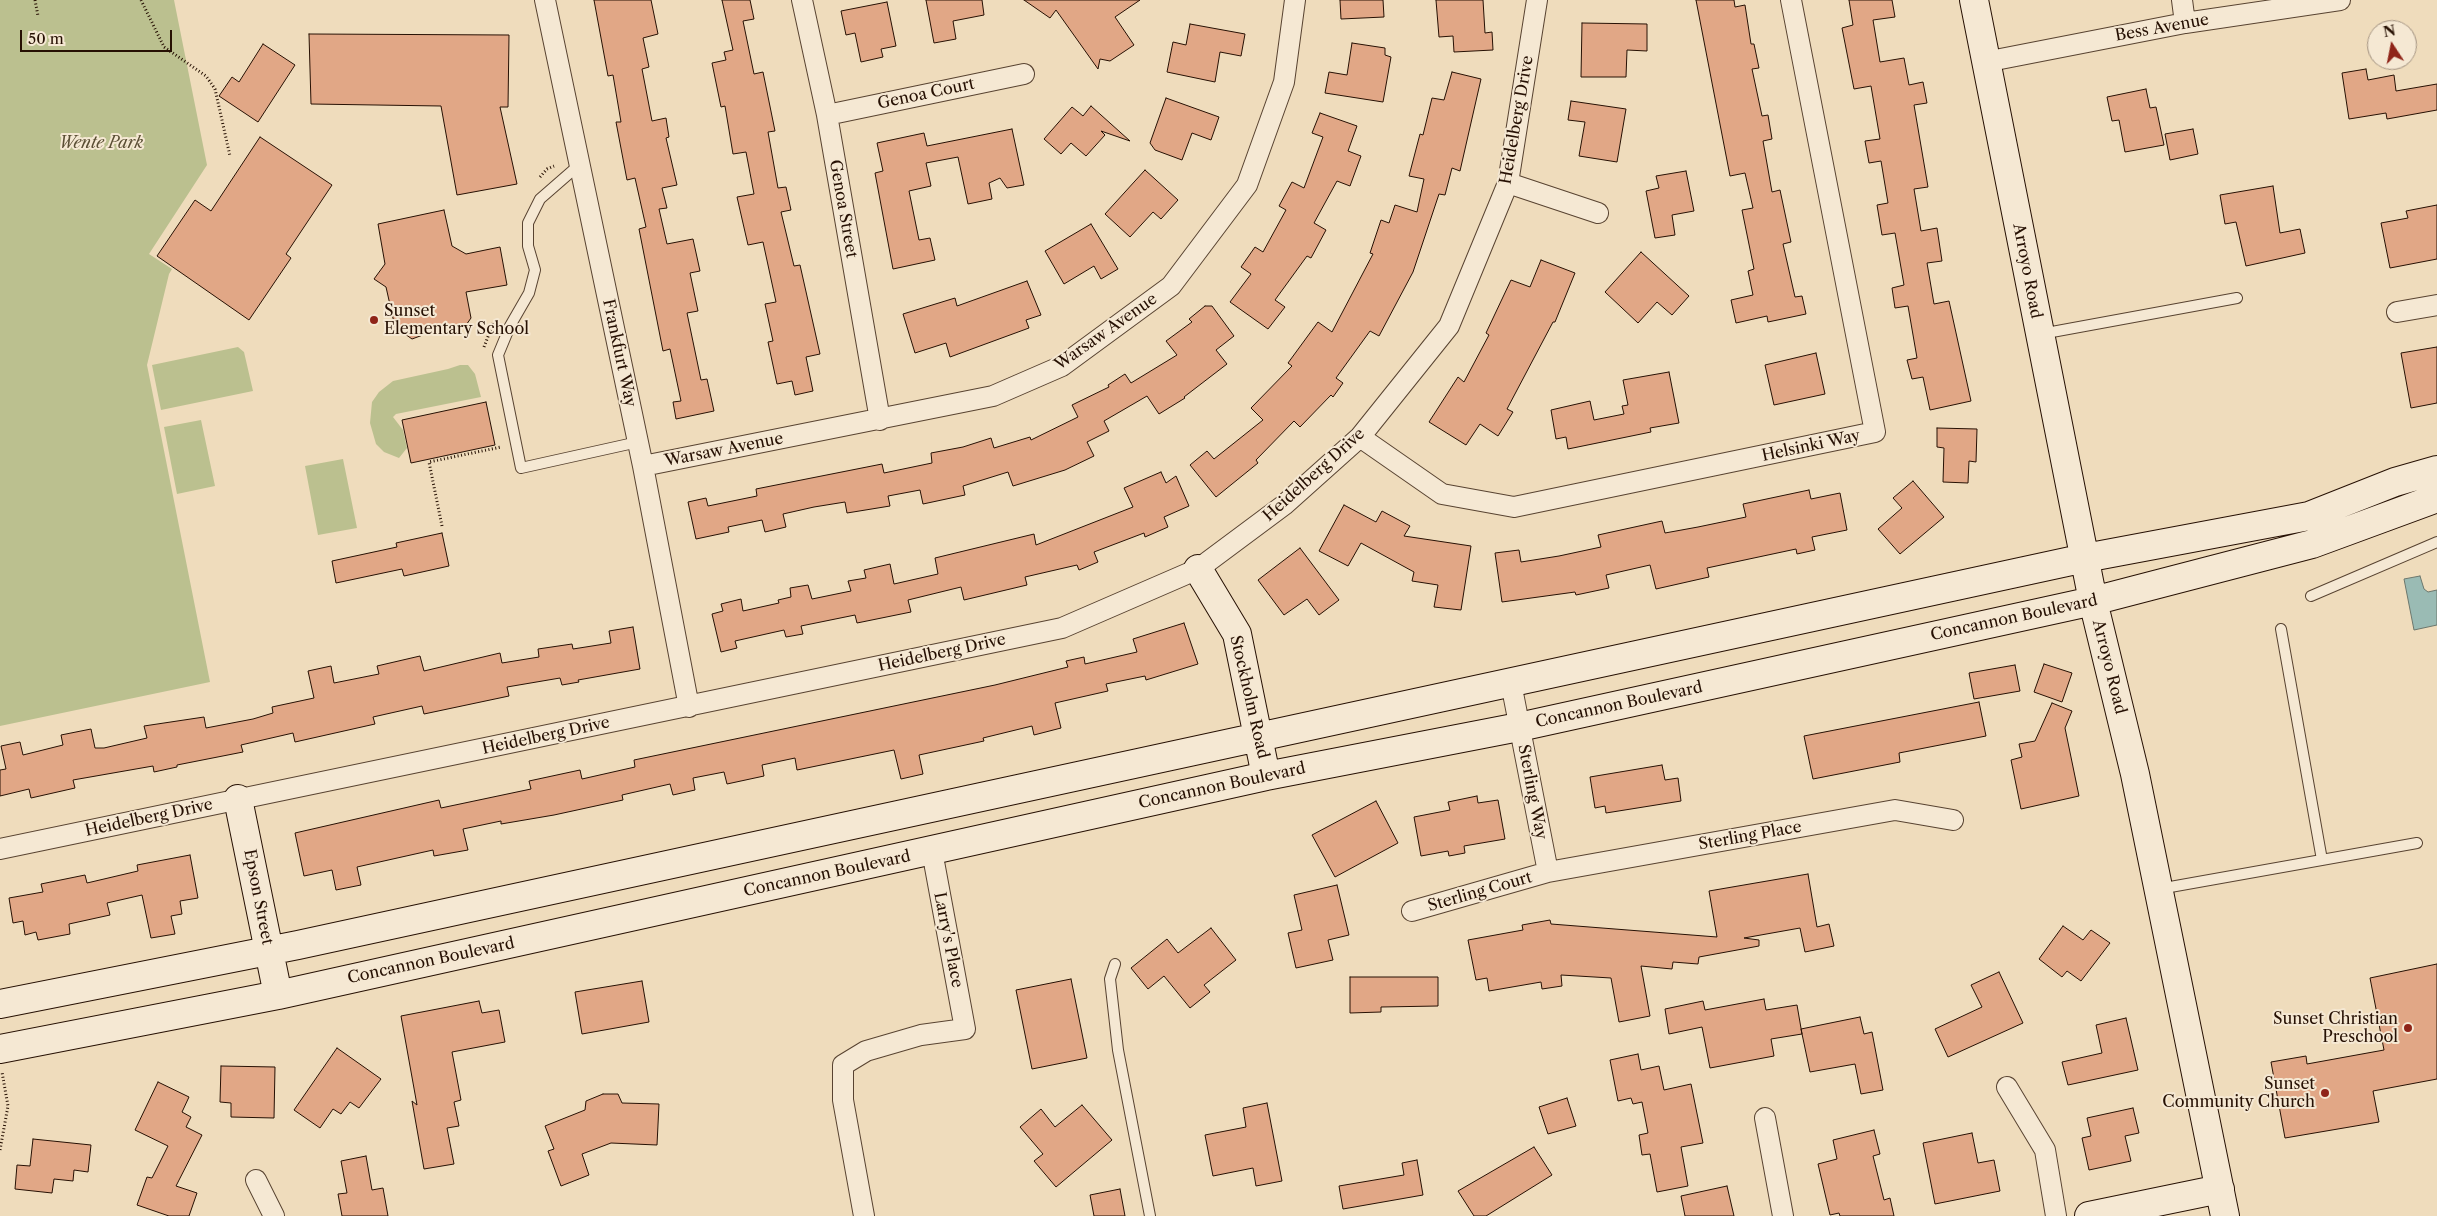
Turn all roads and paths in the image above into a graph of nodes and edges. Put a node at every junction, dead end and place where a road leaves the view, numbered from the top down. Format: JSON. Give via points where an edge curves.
{"nodes":[{"id":1,"x":35,"y":0,"type":"edge"},
{"id":2,"x":141,"y":0,"type":"edge"},
{"id":3,"x":545,"y":0,"type":"edge"},
{"id":4,"x":802,"y":0,"type":"edge"},
{"id":5,"x":1295,"y":0,"type":"edge"},
{"id":6,"x":1537,"y":0,"type":"edge"},
{"id":7,"x":1791,"y":0,"type":"edge"},
{"id":8,"x":1974,"y":0,"type":"edge"},
{"id":9,"x":2182,"y":0,"type":"edge"},
{"id":10,"x":2340,"y":0,"type":"edge"},
{"id":11,"x":38,"y":16,"type":"dead end"},
{"id":12,"x":2185,"y":23,"type":"junction"},
{"id":13,"x":1985,"y":62,"type":"junction"},
{"id":14,"x":1024,"y":74,"type":"dead end"},
{"id":15,"x":827,"y":114,"type":"junction"},
{"id":16,"x":230,"y":156,"type":"dead end"},
{"id":17,"x":580,"y":165,"type":"junction"},
{"id":18,"x":1508,"y":183,"type":"junction"},
{"id":19,"x":1598,"y":213,"type":"dead end"},
{"id":20,"x":2237,"y":298,"type":"dead end"},
{"id":21,"x":2437,"y":305,"type":"edge"},
{"id":22,"x":2397,"y":312,"type":"dead end"},
{"id":23,"x":2040,"y":334,"type":"junction"},
{"id":24,"x":880,"y":420,"type":"junction"},
{"id":25,"x":1360,"y":437,"type":"junction"},
{"id":26,"x":638,"y":442,"type":"junction"},
{"id":27,"x":643,"y":466,"type":"junction"},
{"id":28,"x":2437,"y":470,"type":"edge"},
{"id":29,"x":2437,"y":498,"type":"edge"},
{"id":30,"x":2437,"y":542,"type":"edge"},
{"id":31,"x":2085,"y":558,"type":"junction"},
{"id":32,"x":1198,"y":569,"type":"junction"},
{"id":33,"x":2310,"y":596,"type":"dead end"},
{"id":34,"x":2093,"y":601,"type":"junction"},
{"id":35,"x":2281,"y":629,"type":"dead end"},
{"id":36,"x":1511,"y":683,"type":"junction"},
{"id":37,"x":690,"y":707,"type":"junction"},
{"id":38,"x":1519,"y":727,"type":"junction"},
{"id":39,"x":1258,"y":736,"type":"junction"},
{"id":40,"x":1266,"y":776,"type":"junction"},
{"id":41,"x":238,"y":799,"type":"junction"},
{"id":42,"x":1953,"y":820,"type":"dead end"},
{"id":43,"x":2417,"y":843,"type":"dead end"},
{"id":44,"x":0,"y":849,"type":"edge"},
{"id":45,"x":932,"y":851,"type":"junction"},
{"id":46,"x":2322,"y":860,"type":"junction"},
{"id":47,"x":1548,"y":872,"type":"junction"},
{"id":48,"x":2158,"y":890,"type":"junction"},
{"id":49,"x":1412,"y":911,"type":"dead end"},
{"id":50,"x":269,"y":951,"type":"junction"},
{"id":51,"x":1115,"y":964,"type":"dead end"},
{"id":52,"x":278,"y":995,"type":"junction"},
{"id":53,"x":0,"y":1004,"type":"edge"},
{"id":54,"x":0,"y":1049,"type":"edge"},
{"id":55,"x":0,"y":1064,"type":"edge"},
{"id":56,"x":2007,"y":1087,"type":"dead end"},
{"id":57,"x":1764,"y":1118,"type":"dead end"},
{"id":58,"x":0,"y":1150,"type":"edge"},
{"id":59,"x":256,"y":1180,"type":"dead end"},
{"id":60,"x":2220,"y":1189,"type":"junction"},
{"id":61,"x":274,"y":1216,"type":"edge"},
{"id":62,"x":864,"y":1216,"type":"edge"},
{"id":63,"x":1150,"y":1216,"type":"edge"},
{"id":64,"x":1783,"y":1216,"type":"edge"},
{"id":65,"x":2056,"y":1216,"type":"edge"},
{"id":66,"x":2089,"y":1216,"type":"edge"},
{"id":67,"x":2225,"y":1216,"type":"edge"}],
"edges":[{"from":1,"to":11,"type":"path"},
{"from":2,"to":16,"type":"path","via":[[164,47],[206,76],[215,89]]},
{"from":3,"to":17,"type":"street","name":"Frankfurt Way"},
{"from":4,"to":15,"type":"street","name":"Genoa Street"},
{"from":5,"to":24,"type":"street","name":"Warsaw Avenue","via":[[1284,82],[1248,185],[1171,286],[1062,366],[993,396]]},
{"from":6,"to":18,"type":"street","name":"Heidelberg Drive"},
{"from":7,"to":25,"type":"street","name":"Helsinki Way","via":[[1876,432],[1514,507],[1442,494]]},
{"from":8,"to":13,"type":"main road","name":"Arroyo Road"},
{"from":9,"to":12,"type":"street"},
{"from":10,"to":12,"type":"street","name":"Bess Avenue"},
{"from":12,"to":13,"type":"street","name":"Bess Avenue"},
{"from":13,"to":23,"type":"main road","name":"Arroyo Road"},
{"from":14,"to":15,"type":"street","name":"Genoa Court"},
{"from":15,"to":24,"type":"street","name":"Genoa Street"},
{"from":17,"to":26,"type":"street","name":"Frankfurt Way"},
{"from":17,"to":26,"type":"lane","via":[[540,198],[528,223],[528,246],[535,270],[529,293],[498,355],[521,468]]},
{"from":18,"to":19,"type":"street"},
{"from":18,"to":25,"type":"street","name":"Heidelberg Drive","via":[[1448,326]]},
{"from":20,"to":23,"type":"lane"},
{"from":21,"to":22,"type":"street"},
{"from":23,"to":31,"type":"main road","name":"Arroyo Road"},
{"from":24,"to":27,"type":"street","name":"Warsaw Avenue"},
{"from":25,"to":32,"type":"street","name":"Heidelberg Drive","via":[[1284,506]]},
{"from":26,"to":27,"type":"street","name":"Frankfurt Way"},
{"from":27,"to":37,"type":"street","name":"Frankfurt Way"},
{"from":28,"to":31,"type":"main road","via":[[2395,482],[2309,516]]},
{"from":29,"to":34,"type":"main road","name":"Concannon Boulevard","via":[[2312,544]]},
{"from":30,"to":33,"type":"lane"},
{"from":31,"to":34,"type":"main road","name":"Arroyo Road"},
{"from":31,"to":36,"type":"main road"},
{"from":32,"to":37,"type":"street","name":"Heidelberg Drive","via":[[1062,628]]},
{"from":32,"to":39,"type":"main road","name":"Stockholm Road","via":[[1237,634]]},
{"from":34,"to":38,"type":"main road","name":"Concannon Boulevard"},
{"from":34,"to":48,"type":"main road","name":"Arroyo Road","via":[[2135,774]]},
{"from":35,"to":46,"type":"lane"},
{"from":36,"to":38,"type":"street","name":"Sterling Way"},
{"from":36,"to":39,"type":"main road"},
{"from":37,"to":41,"type":"street","name":"Heidelberg Drive"},
{"from":38,"to":40,"type":"main road","name":"Concannon Boulevard"},
{"from":38,"to":47,"type":"street","name":"Sterling Way"},
{"from":39,"to":40,"type":"main road","name":"Stockholm Road"},
{"from":39,"to":50,"type":"main road"},
{"from":40,"to":45,"type":"main road","name":"Concannon Boulevard"},
{"from":41,"to":44,"type":"street","name":"Heidelberg Drive"},
{"from":41,"to":50,"type":"main road","name":"Epson Street"},
{"from":42,"to":47,"type":"street","name":"Sterling Place","via":[[1895,810]]},
{"from":43,"to":46,"type":"lane"},
{"from":45,"to":52,"type":"main road","name":"Concannon Boulevard"},
{"from":45,"to":62,"type":"street","name":"Larry's Place","via":[[965,1029],[921,1035],[866,1051],[844,1065],[843,1100]]},
{"from":46,"to":48,"type":"lane"},
{"from":47,"to":49,"type":"street","name":"Sterling Court"},
{"from":48,"to":60,"type":"main road","name":"Arroyo Road"},
{"from":50,"to":52,"type":"main road","name":"Epson Street"},
{"from":50,"to":53,"type":"main road"},
{"from":51,"to":63,"type":"lane","via":[[1110,978],[1118,1050]]},
{"from":52,"to":54,"type":"main road","name":"Concannon Boulevard"},
{"from":55,"to":58,"type":"path","via":[[8,1106]]},
{"from":56,"to":65,"type":"street","via":[[2045,1150]]},
{"from":57,"to":64,"type":"street"},
{"from":59,"to":61,"type":"street"},
{"from":60,"to":66,"type":"main road"},
{"from":60,"to":67,"type":"main road","name":"Arroyo Road"}]}
